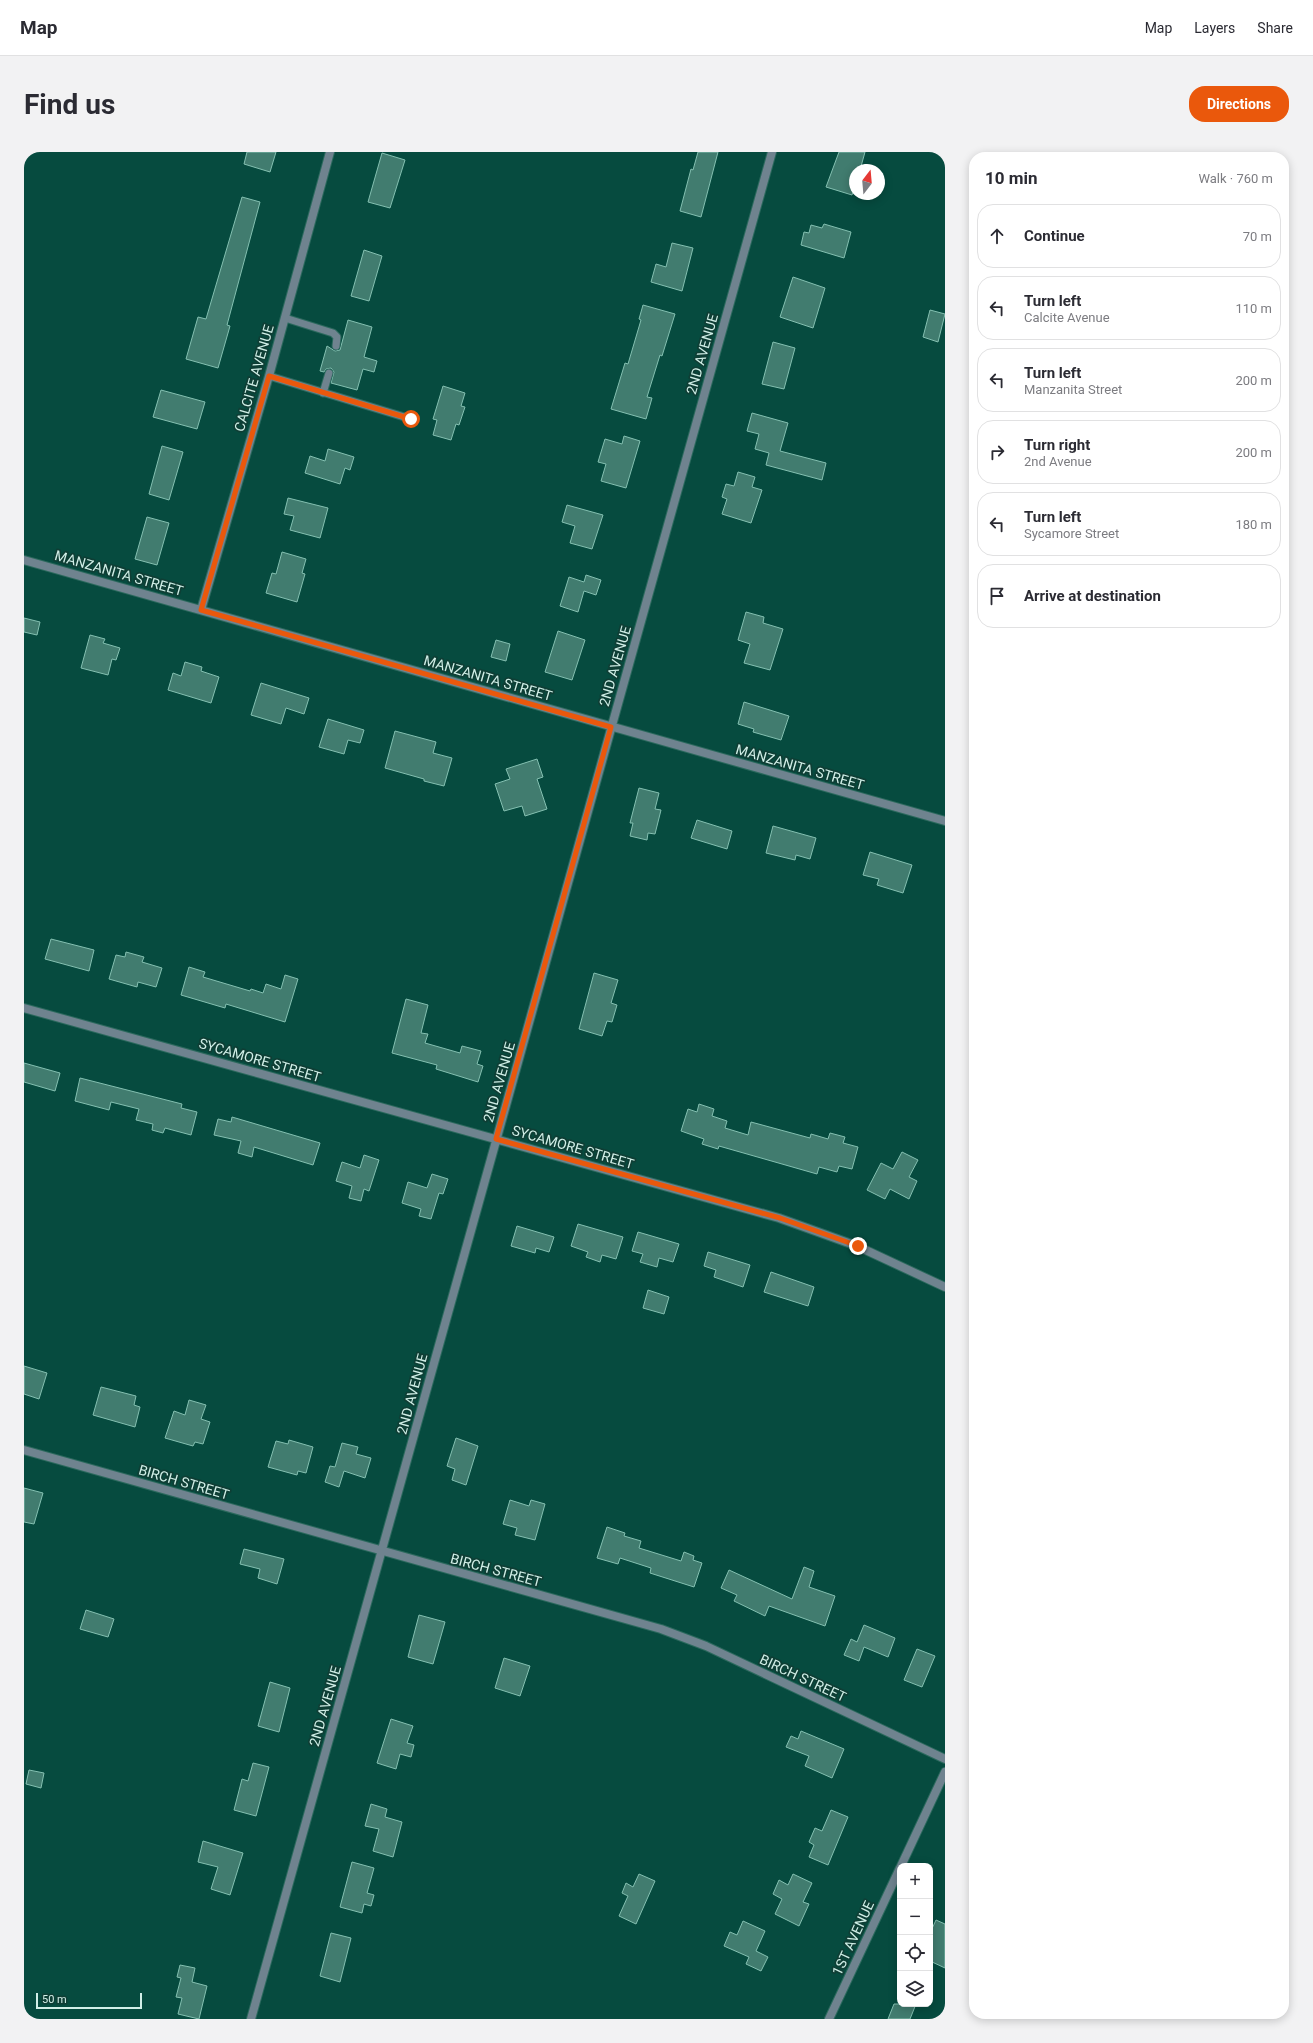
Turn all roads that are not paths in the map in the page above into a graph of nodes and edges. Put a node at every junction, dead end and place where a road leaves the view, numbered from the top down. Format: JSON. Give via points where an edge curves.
{"nodes":[{"id":1,"x":330,"y":152,"type":"edge"},
{"id":2,"x":772,"y":152,"type":"edge"},
{"id":3,"x":285,"y":318,"type":"junction"},
{"id":4,"x":336,"y":346,"type":"dead end"},
{"id":5,"x":329,"y":373,"type":"dead end"},
{"id":6,"x":269,"y":376,"type":"junction"},
{"id":7,"x":323,"y":393,"type":"junction"},
{"id":8,"x":411,"y":419,"type":"dead end"},
{"id":9,"x":24,"y":560,"type":"edge"},
{"id":10,"x":201,"y":610,"type":"junction"},
{"id":11,"x":611,"y":727,"type":"junction"},
{"id":12,"x":945,"y":821,"type":"edge"},
{"id":13,"x":24,"y":1008,"type":"edge"},
{"id":14,"x":496,"y":1139,"type":"junction"},
{"id":15,"x":945,"y":1287,"type":"edge"},
{"id":16,"x":24,"y":1450,"type":"edge"},
{"id":17,"x":382,"y":1552,"type":"junction"},
{"id":18,"x":945,"y":1759,"type":"edge"},
{"id":19,"x":945,"y":1772,"type":"edge"},
{"id":20,"x":902,"y":1863,"type":"edge"},
{"id":21,"x":897,"y":1873,"type":"edge"},
{"id":22,"x":251,"y":2019,"type":"edge"},
{"id":23,"x":829,"y":2019,"type":"edge"}],
"edges":[{"from":1,"to":3,"type":"street","name":"CALCITE AVENUE"},
{"from":2,"to":11,"type":"street","name":"2ND AVENUE"},
{"from":3,"to":4,"type":"lane","via":[[333,333],[336,337]]},
{"from":3,"to":6,"type":"street","name":"CALCITE AVENUE"},
{"from":5,"to":7,"type":"lane"},
{"from":6,"to":7,"type":"lane"},
{"from":6,"to":10,"type":"street","name":"CALCITE AVENUE"},
{"from":7,"to":8,"type":"lane"},
{"from":9,"to":10,"type":"street","name":"MANZANITA STREET"},
{"from":10,"to":11,"type":"street","name":"MANZANITA STREET"},
{"from":11,"to":12,"type":"street","name":"MANZANITA STREET"},
{"from":11,"to":14,"type":"street","name":"2ND AVENUE"},
{"from":13,"to":14,"type":"street","name":"SYCAMORE STREET"},
{"from":14,"to":15,"type":"street","name":"SYCAMORE STREET","via":[[806,1227],[858,1246]]},
{"from":14,"to":17,"type":"street","name":"2ND AVENUE"},
{"from":16,"to":17,"type":"street","name":"BIRCH STREET"},
{"from":17,"to":18,"type":"street","name":"BIRCH STREET","via":[[630,1620],[685,1638]]},
{"from":17,"to":22,"type":"street","name":"2ND AVENUE"},
{"from":19,"to":20,"type":"street","name":"1ST AVENUE"},
{"from":21,"to":23,"type":"street","name":"1ST AVENUE"}]}
